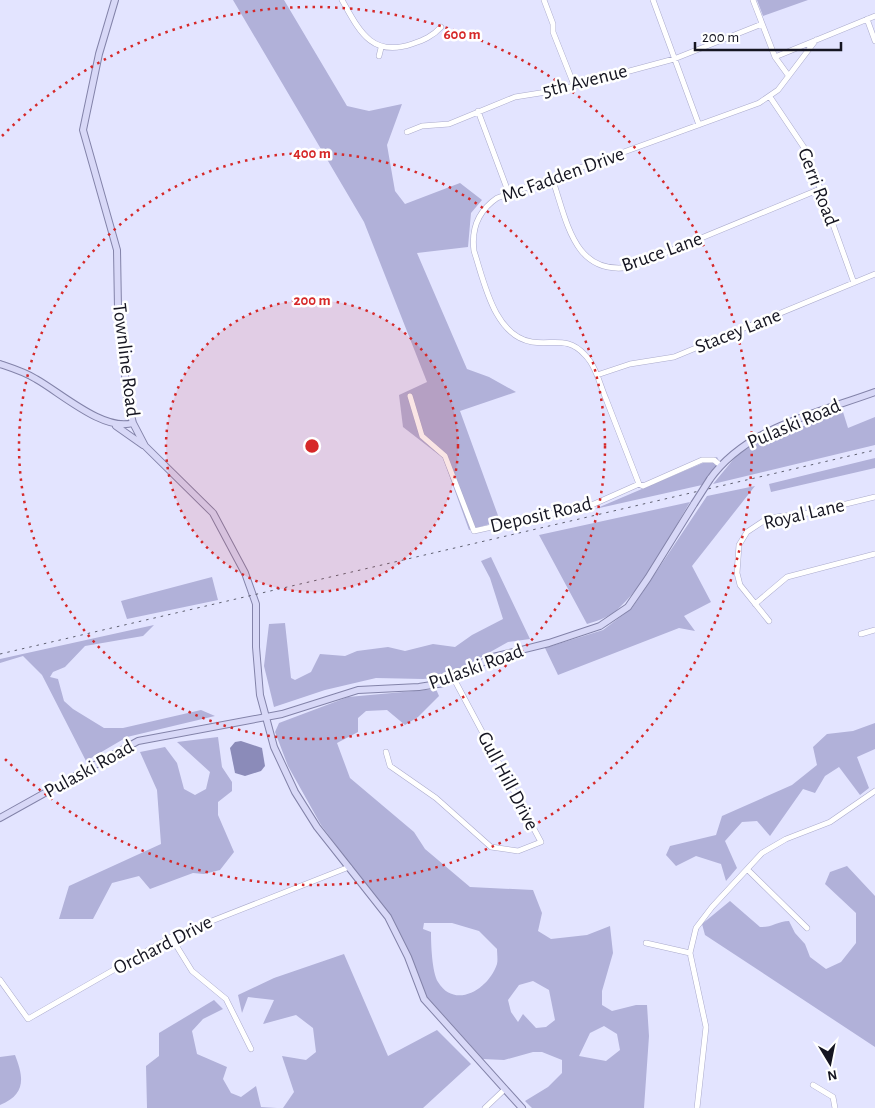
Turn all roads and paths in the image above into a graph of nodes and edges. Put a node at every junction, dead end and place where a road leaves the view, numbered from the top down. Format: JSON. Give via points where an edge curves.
{"nodes":[{"id":1,"x":115,"y":0,"type":"edge"},
{"id":2,"x":342,"y":0,"type":"edge"},
{"id":3,"x":544,"y":0,"type":"edge"},
{"id":4,"x":653,"y":0,"type":"edge"},
{"id":5,"x":753,"y":0,"type":"edge"},
{"id":6,"x":875,"y":16,"type":"edge"},
{"id":7,"x":867,"y":19,"type":"junction"},
{"id":8,"x":762,"y":24,"type":"junction"},
{"id":9,"x":441,"y":27,"type":"dead end"},
{"id":10,"x":816,"y":40,"type":"junction"},
{"id":11,"x":875,"y":41,"type":"edge"},
{"id":12,"x":381,"y":48,"type":"junction"},
{"id":13,"x":379,"y":56,"type":"dead end"},
{"id":14,"x":775,"y":56,"type":"junction"},
{"id":15,"x":674,"y":59,"type":"junction"},
{"id":16,"x":788,"y":75,"type":"junction"},
{"id":17,"x":574,"y":85,"type":"junction"},
{"id":18,"x":770,"y":97,"type":"junction"},
{"id":19,"x":478,"y":111,"type":"junction"},
{"id":20,"x":699,"y":125,"type":"junction"},
{"id":21,"x":407,"y":132,"type":"dead end"},
{"id":22,"x":552,"y":178,"type":"junction"},
{"id":23,"x":820,"y":189,"type":"junction"},
{"id":24,"x":509,"y":194,"type":"junction"},
{"id":25,"x":875,"y":274,"type":"edge"},
{"id":26,"x":854,"y":283,"type":"junction"},
{"id":27,"x":0,"y":364,"type":"edge"},
{"id":28,"x":597,"y":375,"type":"junction"},
{"id":29,"x":875,"y":392,"type":"edge"},
{"id":30,"x":410,"y":396,"type":"dead end"},
{"id":31,"x":113,"y":424,"type":"junction"},
{"id":32,"x":133,"y":424,"type":"junction"},
{"id":33,"x":145,"y":446,"type":"junction"},
{"id":34,"x":720,"y":466,"type":"junction"},
{"id":35,"x":639,"y":484,"type":"junction"},
{"id":36,"x":875,"y":497,"type":"edge"},
{"id":37,"x":875,"y":554,"type":"edge"},
{"id":38,"x":755,"y":604,"type":"junction"},
{"id":39,"x":769,"y":621,"type":"dead end"},
{"id":40,"x":875,"y":630,"type":"edge"},
{"id":41,"x":861,"y":634,"type":"dead end"},
{"id":42,"x":454,"y":679,"type":"junction"},
{"id":43,"x":266,"y":716,"type":"junction"},
{"id":44,"x":386,"y":752,"type":"dead end"},
{"id":45,"x":875,"y":791,"type":"edge"},
{"id":46,"x":0,"y":818,"type":"edge"},
{"id":47,"x":349,"y":867,"type":"junction"},
{"id":48,"x":748,"y":870,"type":"junction"},
{"id":49,"x":807,"y":928,"type":"dead end"},
{"id":50,"x":172,"y":936,"type":"junction"},
{"id":51,"x":646,"y":944,"type":"dead end"},
{"id":52,"x":690,"y":953,"type":"junction"},
{"id":53,"x":0,"y":980,"type":"edge"},
{"id":54,"x":252,"y":1049,"type":"dead end"},
{"id":55,"x":813,"y":1085,"type":"dead end"},
{"id":56,"x":504,"y":1089,"type":"junction"},
{"id":57,"x":485,"y":1108,"type":"edge"},
{"id":58,"x":522,"y":1108,"type":"edge"},
{"id":59,"x":697,"y":1108,"type":"edge"},
{"id":60,"x":835,"y":1108,"type":"edge"}],
"edges":[{"from":1,"to":32,"type":"main road","name":"Townline Road","via":[[99,54],[83,130],[117,250],[118,308]]},
{"from":2,"to":12,"type":"street","via":[[365,36]]},
{"from":3,"to":17,"type":"street"},
{"from":4,"to":15,"type":"street"},
{"from":5,"to":8,"type":"street"},
{"from":6,"to":7,"type":"street"},
{"from":7,"to":10,"type":"street"},
{"from":7,"to":11,"type":"street"},
{"from":8,"to":14,"type":"street"},
{"from":8,"to":15,"type":"street","name":"5th Avenue"},
{"from":9,"to":12,"type":"street","via":[[433,36],[417,43]]},
{"from":10,"to":14,"type":"street"},
{"from":10,"to":16,"type":"street","name":"Mc Fadden Drive"},
{"from":12,"to":13,"type":"street"},
{"from":14,"to":16,"type":"street"},
{"from":15,"to":17,"type":"street","name":"5th Avenue"},
{"from":15,"to":20,"type":"street"},
{"from":16,"to":18,"type":"street","name":"Mc Fadden Drive"},
{"from":17,"to":19,"type":"street","name":"5th Avenue","via":[[515,97]]},
{"from":18,"to":20,"type":"street","name":"Mc Fadden Drive"},
{"from":18,"to":23,"type":"street","name":"Gerri Road","via":[[807,152]]},
{"from":19,"to":21,"type":"street","name":"5th Avenue","via":[[449,124],[422,126]]},
{"from":19,"to":24,"type":"street"},
{"from":20,"to":22,"type":"street","name":"Mc Fadden Drive"},
{"from":22,"to":23,"type":"street","name":"Bruce Lane","via":[[580,252],[593,263],[611,269],[630,267]]},
{"from":22,"to":24,"type":"street","name":"Mc Fadden Drive"},
{"from":23,"to":26,"type":"street","name":"Gerri Road"},
{"from":24,"to":28,"type":"street","name":"Mc Fadden Drive","via":[[488,204],[479,214],[472,239],[478,264],[500,318],[512,334],[523,339],[574,346],[586,356]]},
{"from":25,"to":26,"type":"street","name":"Stacey Lane"},
{"from":26,"to":28,"type":"street","name":"Stacey Lane","via":[[674,357],[630,364]]},
{"from":27,"to":31,"type":"main road","via":[[38,380]]},
{"from":28,"to":35,"type":"street","name":"Mc Fadden Drive"},
{"from":29,"to":34,"type":"main road","name":"Pulaski Road","via":[[759,436]]},
{"from":30,"to":35,"type":"street","name":"Deposit Road","via":[[422,436],[445,456],[474,531],[594,504]]},
{"from":31,"to":32,"type":"main road"},
{"from":31,"to":33,"type":"main road"},
{"from":32,"to":33,"type":"main road","name":"Townline Road"},
{"from":33,"to":43,"type":"main road","name":"Townline Road","via":[[213,513],[245,573],[256,604],[260,695]]},
{"from":34,"to":35,"type":"street","name":"Deposit Road","via":[[714,460],[702,460],[644,486]]},
{"from":34,"to":42,"type":"main road","name":"Pulaski Road","bridge":true,"via":[[628,607],[600,626],[493,657]]},
{"from":36,"to":38,"type":"street","name":"Royal Lane","via":[[808,513],[768,518],[746,532],[739,545],[737,573],[740,586]]},
{"from":37,"to":38,"type":"street","via":[[787,577]]},
{"from":38,"to":39,"type":"street","name":"Royal Lane"},
{"from":40,"to":41,"type":"street"},
{"from":42,"to":43,"type":"main road","name":"Pulaski Road","via":[[419,687],[358,690]]},
{"from":42,"to":44,"type":"street","name":"Gull Hill Drive","via":[[540,842],[518,852],[491,848],[436,798],[390,766]]},
{"from":43,"to":46,"type":"main road","name":"Pulaski Road","via":[[138,741]]},
{"from":43,"to":47,"type":"main road","name":"Townline Road","via":[[274,747],[295,792],[317,827]]},
{"from":45,"to":48,"type":"street","via":[[830,822],[771,846]]},
{"from":47,"to":50,"type":"street","name":"Orchard Drive"},
{"from":47,"to":56,"type":"main road","name":"Townline Road","via":[[388,917],[424,999]]},
{"from":48,"to":49,"type":"street"},
{"from":48,"to":52,"type":"street","via":[[712,906],[696,928]]},
{"from":50,"to":53,"type":"street","name":"Orchard Drive","via":[[28,1019]]},
{"from":50,"to":54,"type":"street","via":[[192,971],[226,1000]]},
{"from":51,"to":52,"type":"street"},
{"from":52,"to":59,"type":"street","via":[[706,1027]]},
{"from":55,"to":60,"type":"street","via":[[833,1097]]},
{"from":56,"to":57,"type":"street"},
{"from":56,"to":58,"type":"main road","name":"Townline Road"}]}
